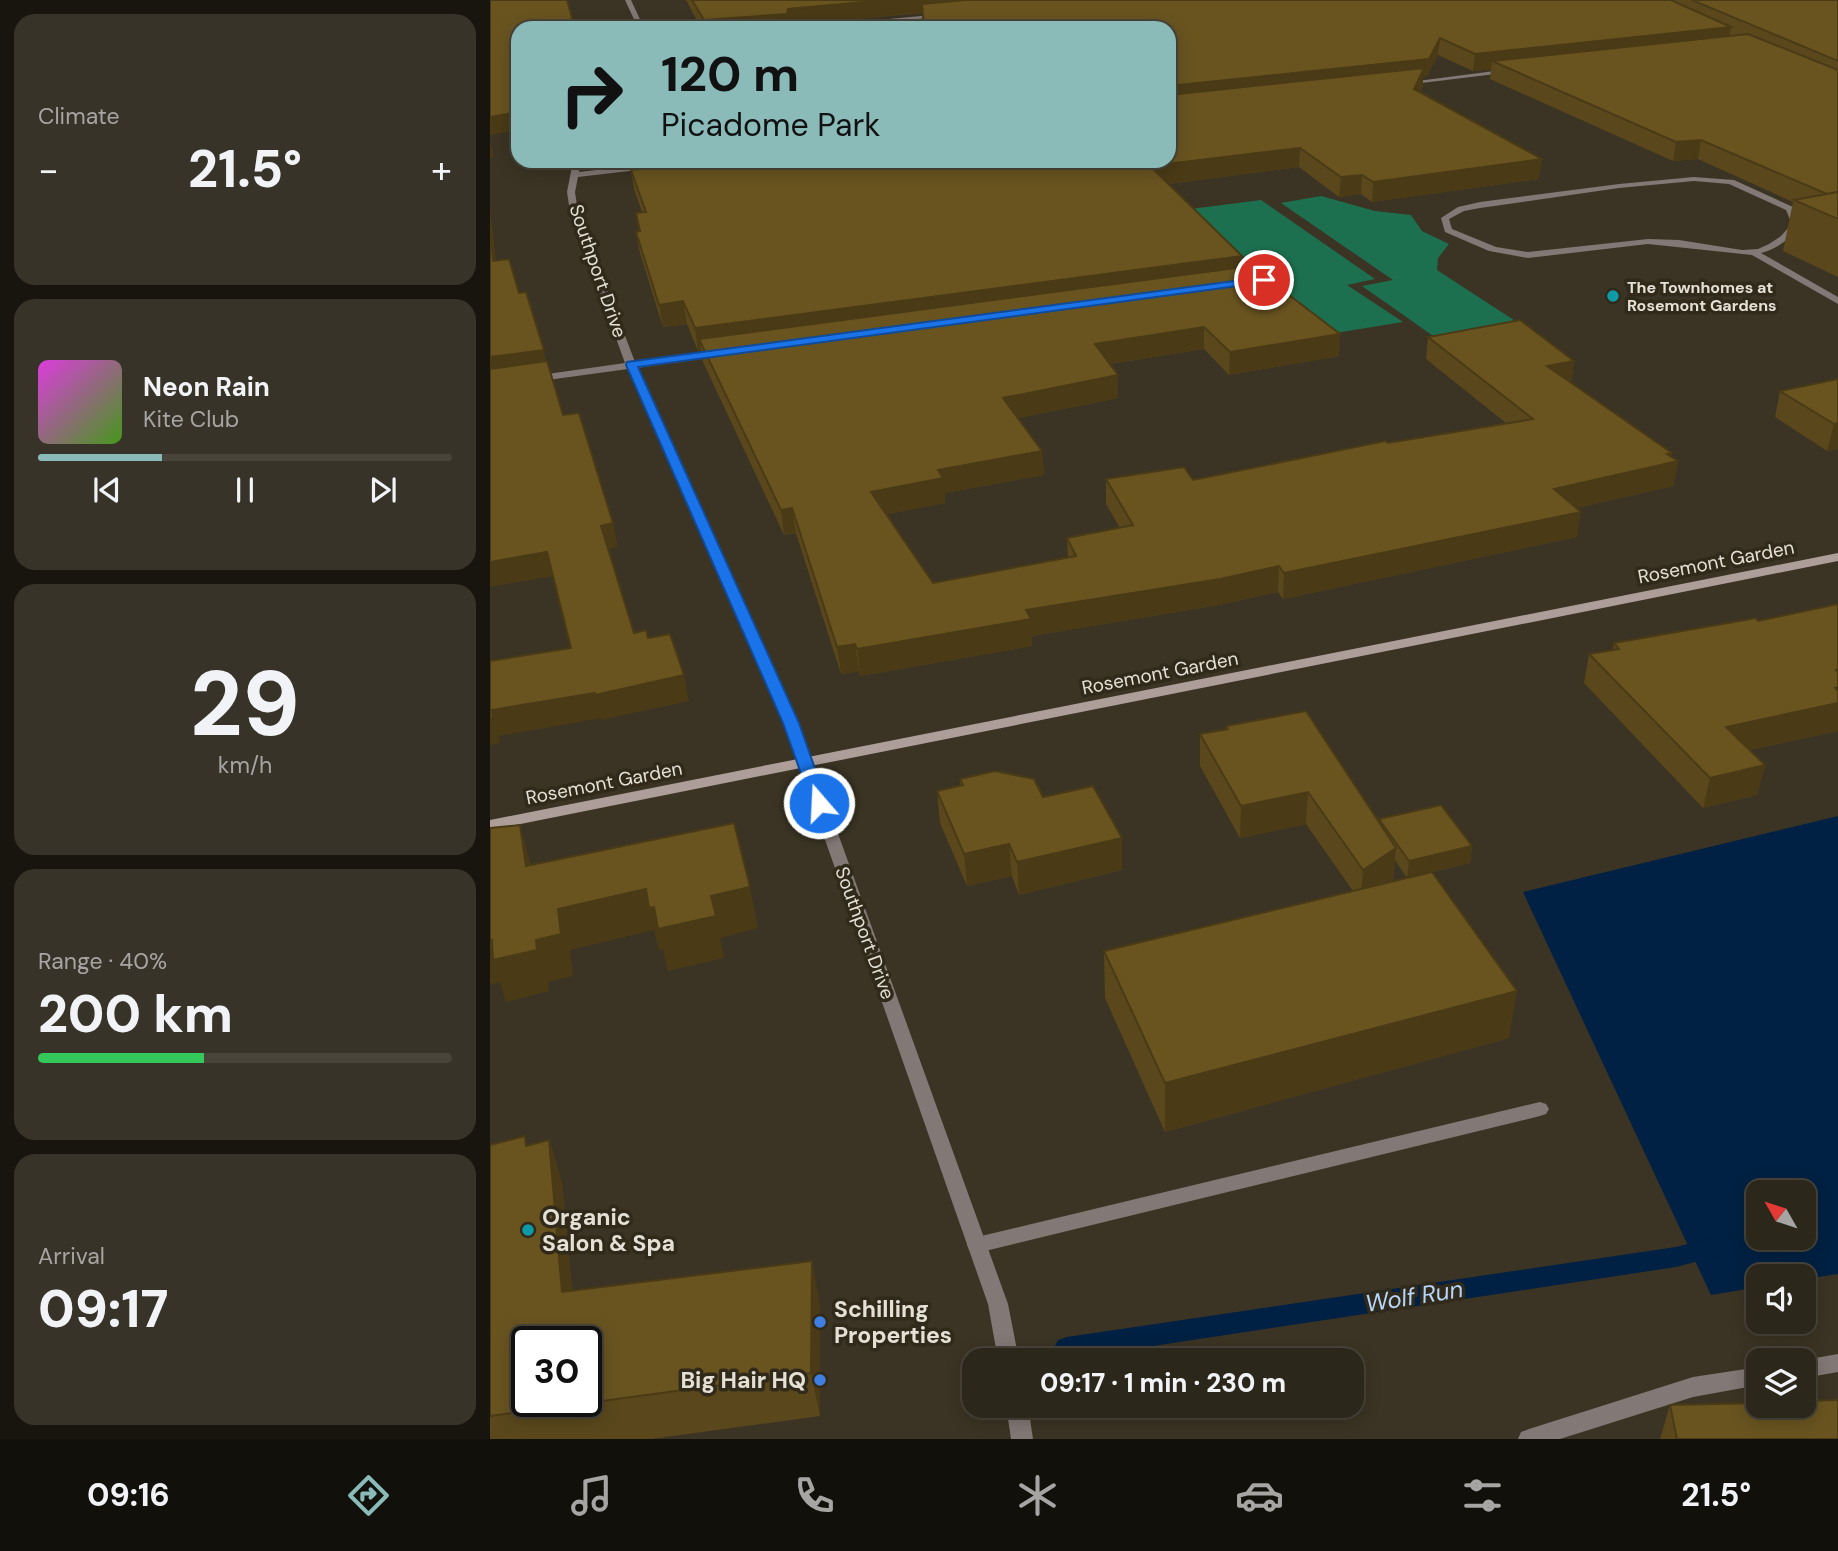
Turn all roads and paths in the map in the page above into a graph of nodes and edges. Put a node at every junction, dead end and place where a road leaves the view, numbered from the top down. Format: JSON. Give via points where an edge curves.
{"nodes":[{"id":1,"x":628,"y":0,"type":"edge"},
{"id":2,"x":954,"y":13,"type":"edge"},
{"id":3,"x":638,"y":21,"type":"edge"},
{"id":4,"x":868,"y":21,"type":"edge"},
{"id":5,"x":1525,"y":70,"type":"edge"},
{"id":6,"x":1402,"y":83,"type":"edge"},
{"id":7,"x":576,"y":168,"type":"edge"},
{"id":8,"x":636,"y":168,"type":"edge"},
{"id":9,"x":574,"y":175,"type":"junction"},
{"id":10,"x":1755,"y":253,"type":"junction"},
{"id":11,"x":1838,"y":301,"type":"edge"},
{"id":12,"x":727,"y":352,"type":"edge"},
{"id":13,"x":631,"y":365,"type":"junction"},
{"id":14,"x":515,"y":381,"type":"edge"},
{"id":15,"x":1838,"y":557,"type":"edge"},
{"id":16,"x":805,"y":763,"type":"junction"},
{"id":17,"x":490,"y":825,"type":"edge"},
{"id":18,"x":1540,"y":1110,"type":"dead end"},
{"id":19,"x":977,"y":1245,"type":"junction"},
{"id":20,"x":1007,"y":1348,"type":"edge"},
{"id":21,"x":1838,"y":1363,"type":"edge"},
{"id":22,"x":1816,"y":1367,"type":"edge"},
{"id":23,"x":1746,"y":1378,"type":"edge"},
{"id":24,"x":1019,"y":1418,"type":"edge"},
{"id":25,"x":1022,"y":1439,"type":"edge"},
{"id":26,"x":1529,"y":1439,"type":"edge"}],
"edges":[{"from":1,"to":3,"type":"street"},
{"from":2,"to":4,"type":"street"},
{"from":5,"to":6,"type":"street"},
{"from":7,"to":9,"type":"street","name":"Southport Drive"},
{"from":8,"to":9,"type":"street"},
{"from":9,"to":13,"type":"street","name":"Southport Drive","via":[[574,212]]},
{"from":10,"to":10,"type":"street","via":[[1791,234],[1796,224],[1790,209],[1723,181],[1619,186],[1480,205],[1445,218],[1448,230],[1509,253],[1540,254],[1633,242]]},
{"from":10,"to":11,"type":"street"},
{"from":12,"to":13,"type":"street"},
{"from":13,"to":14,"type":"street"},
{"from":13,"to":16,"type":"street","name":"Southport Drive"},
{"from":15,"to":16,"type":"street","name":"Rosemont Garden"},
{"from":16,"to":17,"type":"street","name":"Rosemont Garden"},
{"from":16,"to":19,"type":"street","name":"Southport Drive"},
{"from":18,"to":19,"type":"street"},
{"from":19,"to":20,"type":"street","name":"Southport Drive","via":[[998,1304]]},
{"from":21,"to":22,"type":"street"},
{"from":23,"to":26,"type":"street","via":[[1693,1387]]},
{"from":24,"to":25,"type":"street"}]}
